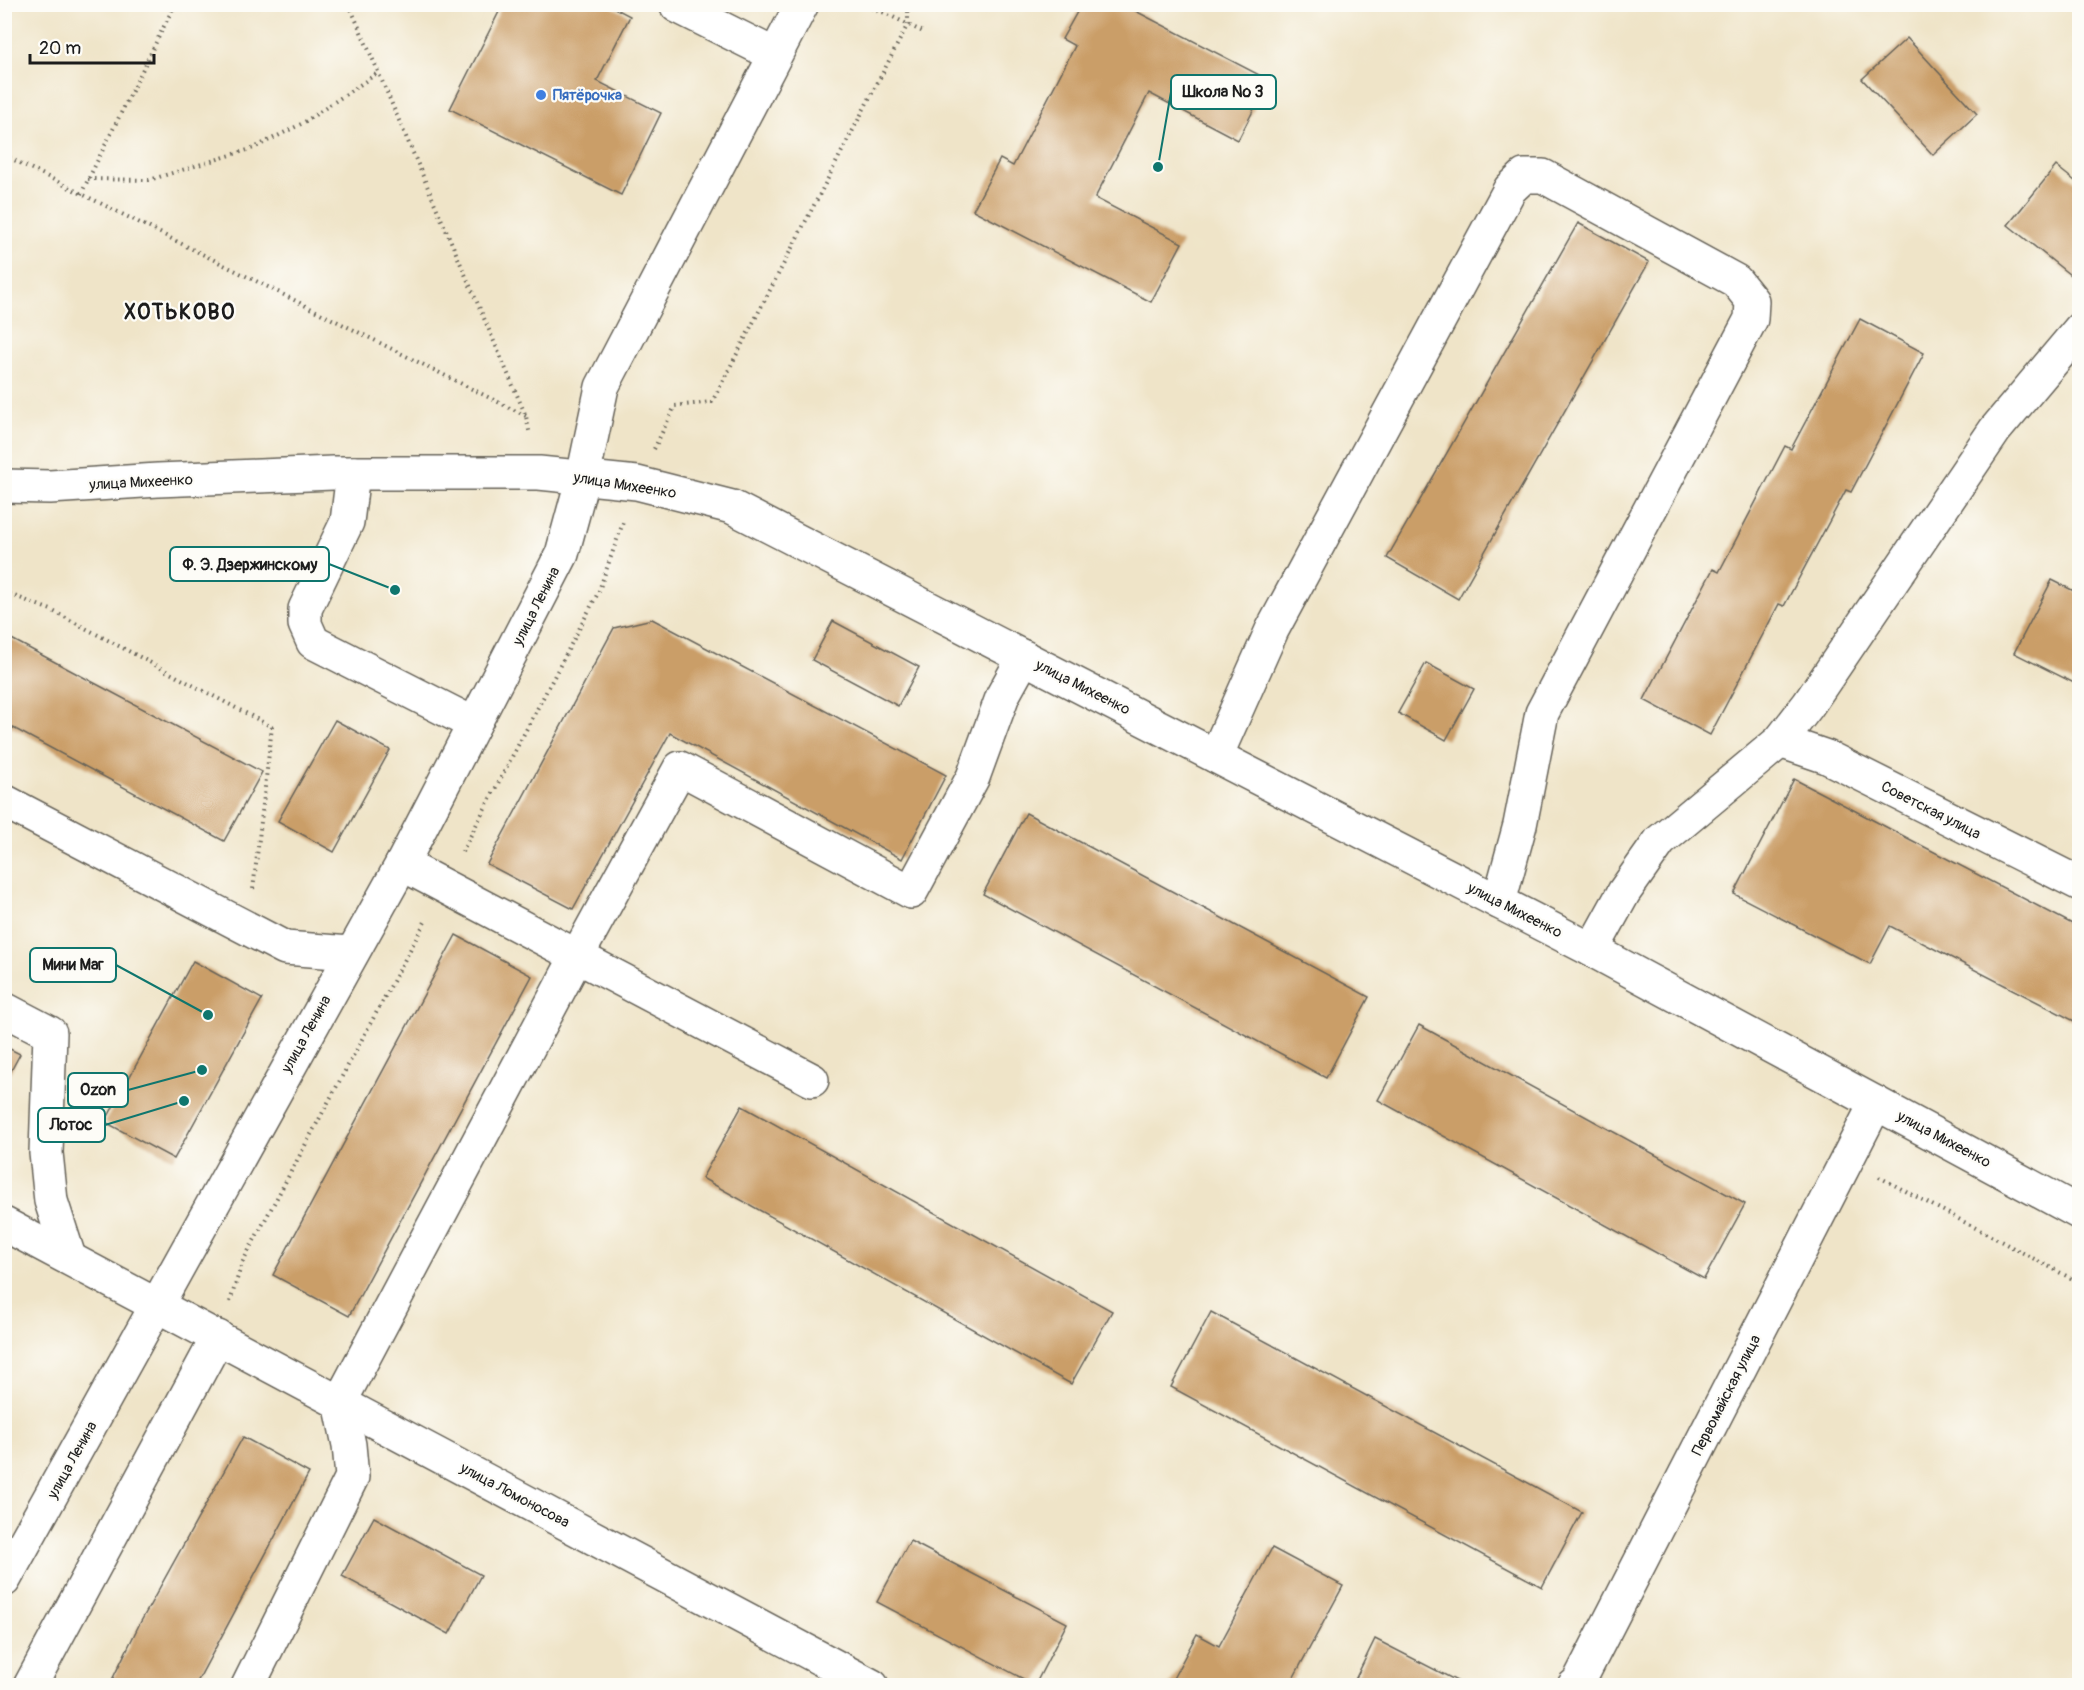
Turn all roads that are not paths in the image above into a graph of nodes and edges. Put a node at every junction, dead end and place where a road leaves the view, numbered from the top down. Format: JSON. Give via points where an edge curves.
{"nodes":[{"id":1,"x":802,"y":4,"type":"edge"},
{"id":2,"x":677,"y":6,"type":"edge"},
{"id":3,"x":775,"y":56,"type":"junction"},
{"id":4,"x":2079,"y":329,"type":"edge"},
{"id":5,"x":352,"y":473,"type":"junction"},
{"id":6,"x":583,"y":477,"type":"junction"},
{"id":7,"x":4,"y":486,"type":"edge"},
{"id":8,"x":1024,"y":657,"type":"junction"},
{"id":9,"x":474,"y":724,"type":"junction"},
{"id":10,"x":1780,"y":741,"type":"junction"},
{"id":11,"x":1216,"y":756,"type":"junction"},
{"id":12,"x":4,"y":801,"type":"edge"},
{"id":13,"x":402,"y":864,"type":"junction"},
{"id":14,"x":2079,"y":884,"type":"edge"},
{"id":15,"x":1499,"y":902,"type":"junction"},
{"id":16,"x":1592,"y":950,"type":"junction"},
{"id":17,"x":350,"y":953,"type":"junction"},
{"id":18,"x":577,"y":956,"type":"junction"},
{"id":19,"x":4,"y":1009,"type":"edge"},
{"id":20,"x":812,"y":1080,"type":"dead end"},
{"id":21,"x":1876,"y":1103,"type":"junction"},
{"id":22,"x":2079,"y":1213,"type":"edge"},
{"id":23,"x":4,"y":1224,"type":"edge"},
{"id":24,"x":69,"y":1257,"type":"junction"},
{"id":25,"x":159,"y":1304,"type":"junction"},
{"id":26,"x":218,"y":1337,"type":"junction"},
{"id":27,"x":340,"y":1402,"type":"junction"},
{"id":28,"x":4,"y":1580,"type":"edge"},
{"id":29,"x":30,"y":1686,"type":"edge"},
{"id":30,"x":248,"y":1686,"type":"edge"},
{"id":31,"x":872,"y":1686,"type":"edge"},
{"id":32,"x":1574,"y":1686,"type":"edge"}],
"edges":[{"from":1,"to":3,"type":"street","name":"улица Ленина"},
{"from":2,"to":3,"type":"street"},
{"from":3,"to":6,"type":"street","name":"улица Ленина","via":[[602,387]]},
{"from":4,"to":10,"type":"street","via":[[1995,430]]},
{"from":5,"to":6,"type":"street","name":"улица Михеенко","via":[[539,473]]},
{"from":5,"to":7,"type":"street","name":"улица Михеенко"},
{"from":5,"to":9,"type":"street","via":[[347,522],[305,609],[305,624],[313,642]]},
{"from":6,"to":8,"type":"street","name":"улица Михеенко","via":[[637,483],[732,507]]},
{"from":6,"to":9,"type":"street","name":"улица Ленина","via":[[562,554]]},
{"from":8,"to":11,"type":"street","name":"улица Михеенко"},
{"from":8,"to":18,"type":"street","via":[[1003,695],[973,777],[911,892],[680,768]]},
{"from":9,"to":13,"type":"street","name":"улица Ленина"},
{"from":10,"to":14,"type":"street","name":"Советская улица","via":[[1827,757]]},
{"from":10,"to":16,"type":"street","via":[[1660,841],[1624,892]]},
{"from":11,"to":15,"type":"street","name":"улица Михеенко"},
{"from":11,"to":15,"type":"street","via":[[1272,630],[1510,189],[1524,176],[1543,176],[1736,281],[1752,301],[1751,319],[1542,713],[1520,825]]},
{"from":12,"to":17,"type":"street","via":[[285,948]]},
{"from":13,"to":17,"type":"street","name":"улица Ленина"},
{"from":13,"to":18,"type":"street"},
{"from":15,"to":16,"type":"street","name":"улица Михеенко"},
{"from":16,"to":21,"type":"street","name":"улица Михеенко"},
{"from":17,"to":25,"type":"street","name":"улица Ленина"},
{"from":18,"to":20,"type":"street"},
{"from":18,"to":27,"type":"street"},
{"from":19,"to":24,"type":"street","via":[[50,1033],[46,1153],[51,1201]]},
{"from":21,"to":22,"type":"street","name":"улица Михеенко"},
{"from":21,"to":32,"type":"street","name":"Первомайская улица"},
{"from":23,"to":24,"type":"street","name":"улица Ломоносова"},
{"from":24,"to":25,"type":"street","name":"улица Ломоносова"},
{"from":25,"to":26,"type":"street","name":"улица Ломоносова"},
{"from":25,"to":28,"type":"street","name":"улица Ленина"},
{"from":26,"to":27,"type":"street","name":"улица Ломоносова"},
{"from":26,"to":29,"type":"street"},
{"from":27,"to":30,"type":"street","via":[[352,1477]]},
{"from":27,"to":31,"type":"street","name":"улица Ломоносова"}]}
